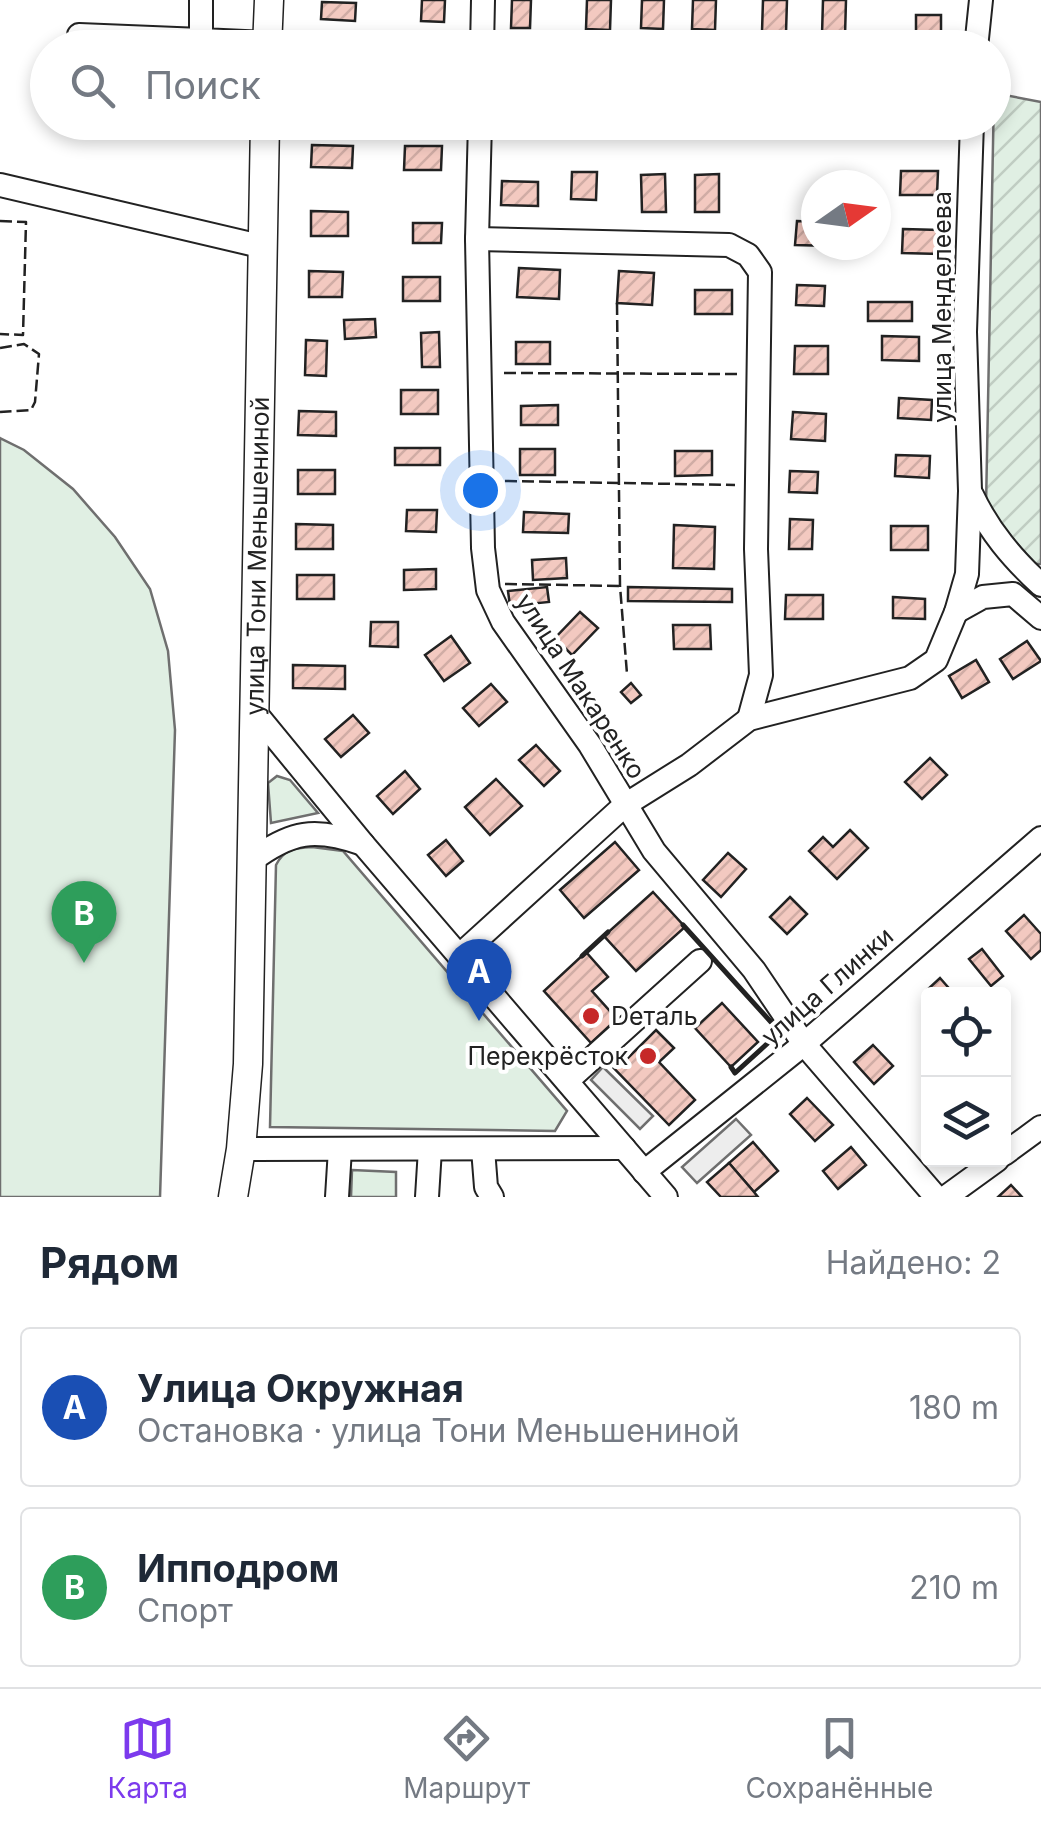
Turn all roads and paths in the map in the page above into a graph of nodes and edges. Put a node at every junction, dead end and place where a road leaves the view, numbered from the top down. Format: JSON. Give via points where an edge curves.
{"nodes":[{"id":1,"x":201,"y":0,"type":"edge"},
{"id":2,"x":269,"y":0,"type":"edge"},
{"id":3,"x":483,"y":0,"type":"edge"},
{"id":4,"x":981,"y":0,"type":"edge"},
{"id":5,"x":200,"y":30,"type":"edge"},
{"id":6,"x":268,"y":30,"type":"edge"},
{"id":7,"x":482,"y":30,"type":"edge"},
{"id":8,"x":978,"y":30,"type":"edge"},
{"id":9,"x":264,"y":140,"type":"edge"},
{"id":10,"x":480,"y":140,"type":"edge"},
{"id":11,"x":971,"y":140,"type":"edge"},
{"id":12,"x":0,"y":185,"type":"edge"},
{"id":13,"x":477,"y":239,"type":"junction"},
{"id":14,"x":260,"y":246,"type":"junction"},
{"id":15,"x":970,"y":492,"type":"junction"},
{"id":16,"x":1041,"y":585,"type":"edge"},
{"id":17,"x":1041,"y":618,"type":"edge"},
{"id":18,"x":952,"y":621,"type":"junction"},
{"id":19,"x":252,"y":710,"type":"junction"},
{"id":20,"x":749,"y":718,"type":"junction"},
{"id":21,"x":625,"y":805,"type":"junction"},
{"id":22,"x":1041,"y":838,"type":"edge"},
{"id":23,"x":363,"y":844,"type":"junction"},
{"id":24,"x":251,"y":861,"type":"junction"},
{"id":25,"x":459,"y":956,"type":"junction"},
{"id":26,"x":700,"y":961,"type":"dead end"},
{"id":27,"x":804,"y":1044,"type":"junction"},
{"id":28,"x":567,"y":1081,"type":"junction"},
{"id":29,"x":1041,"y":1126,"type":"edge"},
{"id":30,"x":624,"y":1148,"type":"junction"},
{"id":31,"x":242,"y":1149,"type":"junction"},
{"id":32,"x":340,"y":1149,"type":"junction"},
{"id":33,"x":430,"y":1149,"type":"junction"},
{"id":34,"x":483,"y":1149,"type":"junction"},
{"id":35,"x":1011,"y":1149,"type":"edge"},
{"id":36,"x":987,"y":1167,"type":"edge"},
{"id":37,"x":644,"y":1172,"type":"junction"},
{"id":38,"x":233,"y":1197,"type":"edge"},
{"id":39,"x":337,"y":1197,"type":"edge"},
{"id":40,"x":428,"y":1197,"type":"edge"},
{"id":41,"x":492,"y":1197,"type":"edge"},
{"id":42,"x":666,"y":1197,"type":"edge"},
{"id":43,"x":936,"y":1197,"type":"edge"},
{"id":44,"x":946,"y":1197,"type":"edge"}],
"edges":[{"from":1,"to":5,"type":"street"},
{"from":2,"to":6,"type":"main road"},
{"from":3,"to":7,"type":"street"},
{"from":4,"to":8,"type":"street"},
{"from":9,"to":14,"type":"main road","name":"улица Тони Меньшениной"},
{"from":10,"to":13,"type":"street","name":"улица Макаренко"},
{"from":11,"to":15,"type":"street","name":"улица Менделеева"},
{"from":12,"to":14,"type":"street"},
{"from":13,"to":20,"type":"street","via":[[729,245],[748,254],[760,272],[756,549],[762,675]]},
{"from":13,"to":21,"type":"street","name":"улица Макаренко","via":[[488,590]]},
{"from":14,"to":19,"type":"main road","name":"улица Тони Меньшениной"},
{"from":15,"to":16,"type":"street","name":"улица Менделеева","via":[[985,524]]},
{"from":15,"to":18,"type":"street","name":"улица Менделеева","via":[[967,574]]},
{"from":17,"to":18,"type":"street","via":[[1013,594],[983,597]]},
{"from":18,"to":20,"type":"street","name":"улица Менделеева","via":[[936,660],[910,678]]},
{"from":19,"to":23,"type":"street","name":"улица Тони Меньшениной"},
{"from":19,"to":24,"type":"main road"},
{"from":20,"to":21,"type":"street"},
{"from":21,"to":25,"type":"street"},
{"from":21,"to":27,"type":"street","name":"улица Макаренко"},
{"from":22,"to":27,"type":"street","name":"улица Глинки"},
{"from":23,"to":24,"type":"street","via":[[338,835],[292,836]]},
{"from":23,"to":25,"type":"street","name":"улица Тони Меньшениной"},
{"from":24,"to":31,"type":"main road"},
{"from":25,"to":28,"type":"street","name":"улица Тони Меньшениной"},
{"from":26,"to":28,"type":"street"},
{"from":27,"to":37,"type":"street","name":"улица Глинки"},
{"from":27,"to":43,"type":"street","name":"улица Макаренко"},
{"from":28,"to":30,"type":"street","name":"улица Тони Меньшениной"},
{"from":29,"to":35,"type":"street"},
{"from":30,"to":34,"type":"street"},
{"from":30,"to":37,"type":"street","name":"улица Тони Меньшениной"},
{"from":31,"to":32,"type":"street"},
{"from":31,"to":38,"type":"main road"},
{"from":32,"to":33,"type":"street"},
{"from":32,"to":39,"type":"street"},
{"from":33,"to":34,"type":"street"},
{"from":33,"to":40,"type":"street"},
{"from":34,"to":41,"type":"street"},
{"from":36,"to":44,"type":"street"},
{"from":37,"to":42,"type":"street","name":"улица Тони Меньшениной"}]}
